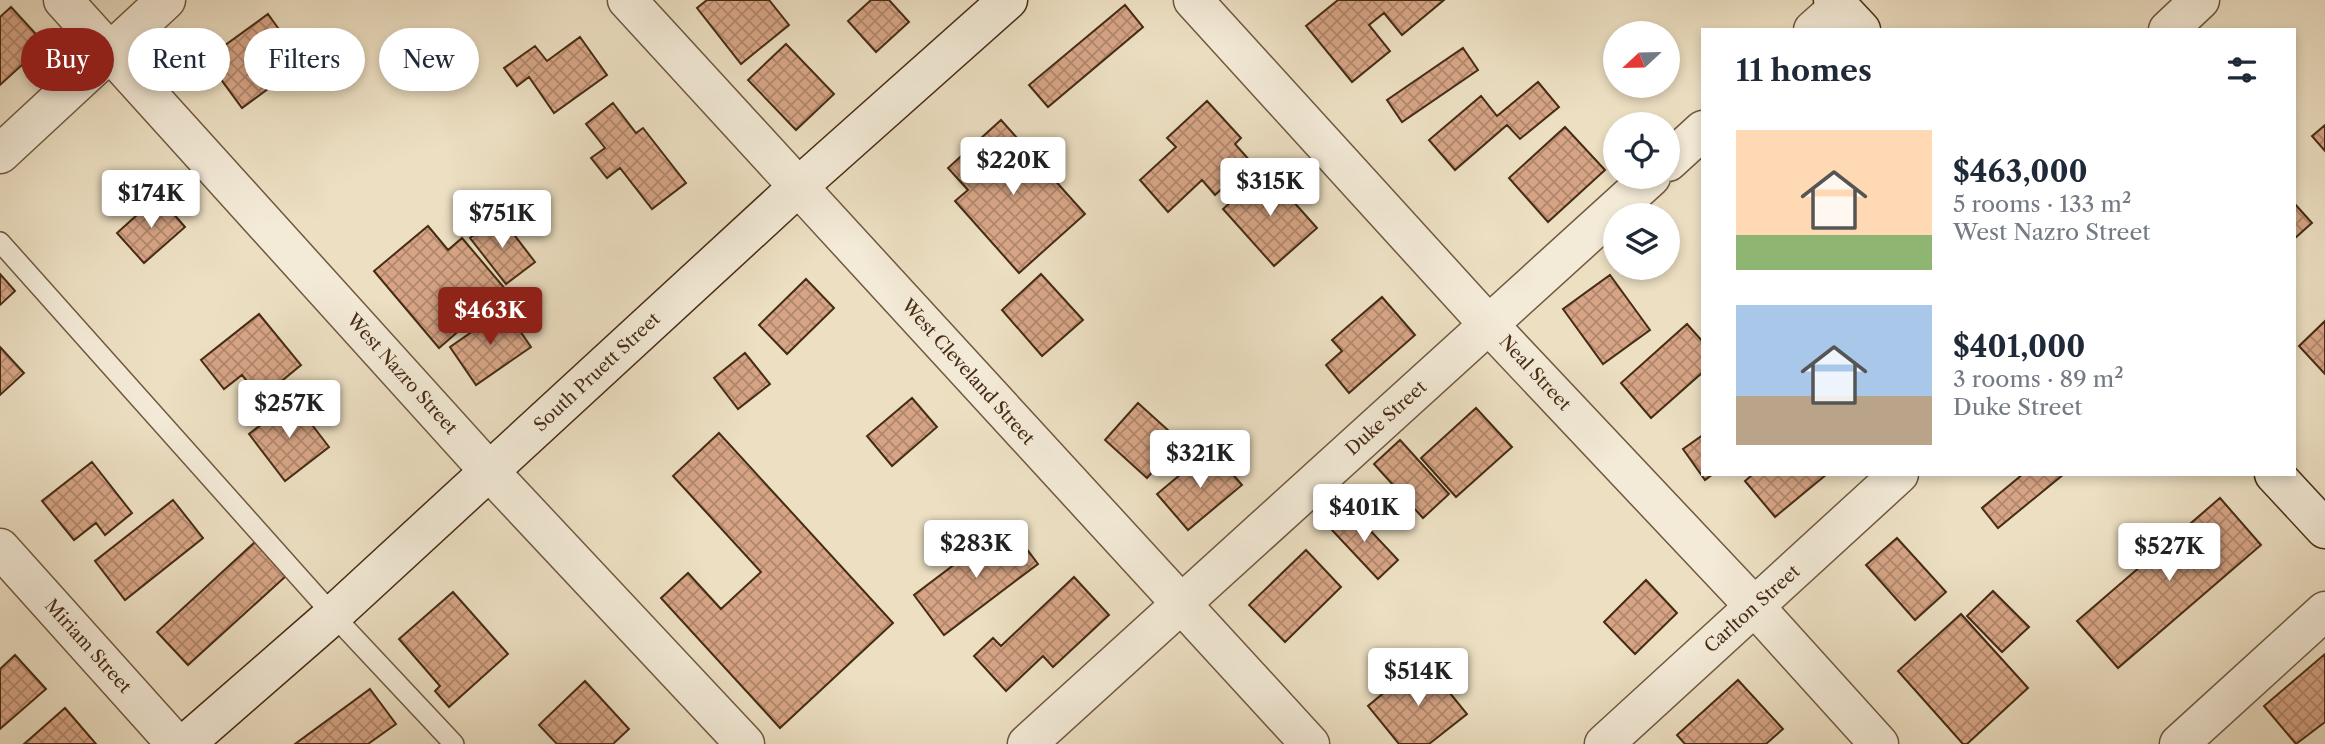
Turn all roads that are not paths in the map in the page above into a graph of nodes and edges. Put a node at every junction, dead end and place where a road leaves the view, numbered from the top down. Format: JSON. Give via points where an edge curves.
{"nodes":[{"id":1,"x":63,"y":0,"type":"edge"},
{"id":2,"x":166,"y":0,"type":"edge"},
{"id":3,"x":627,"y":0,"type":"edge"},
{"id":4,"x":1008,"y":0,"type":"edge"},
{"id":5,"x":1193,"y":0,"type":"edge"},
{"id":6,"x":2200,"y":0,"type":"edge"},
{"id":7,"x":88,"y":28,"type":"edge"},
{"id":8,"x":2170,"y":28,"type":"edge"},
{"id":9,"x":114,"y":48,"type":"edge"},
{"id":10,"x":114,"y":56,"type":"edge"},
{"id":11,"x":68,"y":91,"type":"edge"},
{"id":12,"x":1701,"y":132,"type":"edge"},
{"id":13,"x":1680,"y":151,"type":"edge"},
{"id":14,"x":0,"y":154,"type":"edge"},
{"id":15,"x":799,"y":186,"type":"junction"},
{"id":16,"x":1638,"y":189,"type":"edge"},
{"id":17,"x":0,"y":242,"type":"edge"},
{"id":18,"x":1489,"y":325,"type":"junction"},
{"id":19,"x":490,"y":472,"type":"junction"},
{"id":20,"x":1897,"y":476,"type":"edge"},
{"id":21,"x":2276,"y":476,"type":"edge"},
{"id":22,"x":2325,"y":529,"type":"edge"},
{"id":23,"x":0,"y":548,"type":"edge"},
{"id":24,"x":1180,"y":605,"type":"junction"},
{"id":25,"x":1755,"y":607,"type":"junction"},
{"id":26,"x":2325,"y":611,"type":"edge"},
{"id":27,"x":333,"y":615,"type":"junction"},
{"id":28,"x":176,"y":744,"type":"edge"},
{"id":29,"x":185,"y":744,"type":"edge"},
{"id":30,"x":454,"y":744,"type":"edge"},
{"id":31,"x":745,"y":744,"type":"edge"},
{"id":32,"x":1027,"y":744,"type":"edge"},
{"id":33,"x":1310,"y":744,"type":"edge"},
{"id":34,"x":1604,"y":744,"type":"edge"},
{"id":35,"x":1879,"y":744,"type":"edge"},
{"id":36,"x":2179,"y":744,"type":"edge"}],
"edges":[{"from":1,"to":7,"type":"street","name":"West Nazro Street"},
{"from":2,"to":9,"type":"street"},
{"from":3,"to":15,"type":"street","name":"West Cleveland Street"},
{"from":4,"to":15,"type":"street","name":"South Pruett Street"},
{"from":5,"to":18,"type":"street","name":"Neal Street"},
{"from":6,"to":8,"type":"street"},
{"from":10,"to":19,"type":"street","name":"West Nazro Street"},
{"from":11,"to":14,"type":"street"},
{"from":12,"to":13,"type":"street"},
{"from":15,"to":19,"type":"street","name":"South Pruett Street"},
{"from":15,"to":24,"type":"street","name":"West Cleveland Street"},
{"from":16,"to":18,"type":"street","name":"Duke Street"},
{"from":17,"to":27,"type":"lane"},
{"from":18,"to":24,"type":"street","name":"Duke Street"},
{"from":18,"to":25,"type":"street","name":"Neal Street"},
{"from":19,"to":27,"type":"street","name":"South Pruett Street"},
{"from":19,"to":31,"type":"street","name":"West Nazro Street"},
{"from":20,"to":25,"type":"street","name":"Carlton Street"},
{"from":21,"to":22,"type":"street"},
{"from":23,"to":28,"type":"street","name":"Miriam Street"},
{"from":24,"to":32,"type":"street","name":"Duke Street"},
{"from":24,"to":33,"type":"street","name":"West Cleveland Street"},
{"from":25,"to":34,"type":"street","name":"Carlton Street"},
{"from":25,"to":35,"type":"street","name":"Neal Street"},
{"from":26,"to":36,"type":"street"},
{"from":27,"to":29,"type":"street","name":"South Pruett Street"},
{"from":27,"to":30,"type":"lane"}]}
